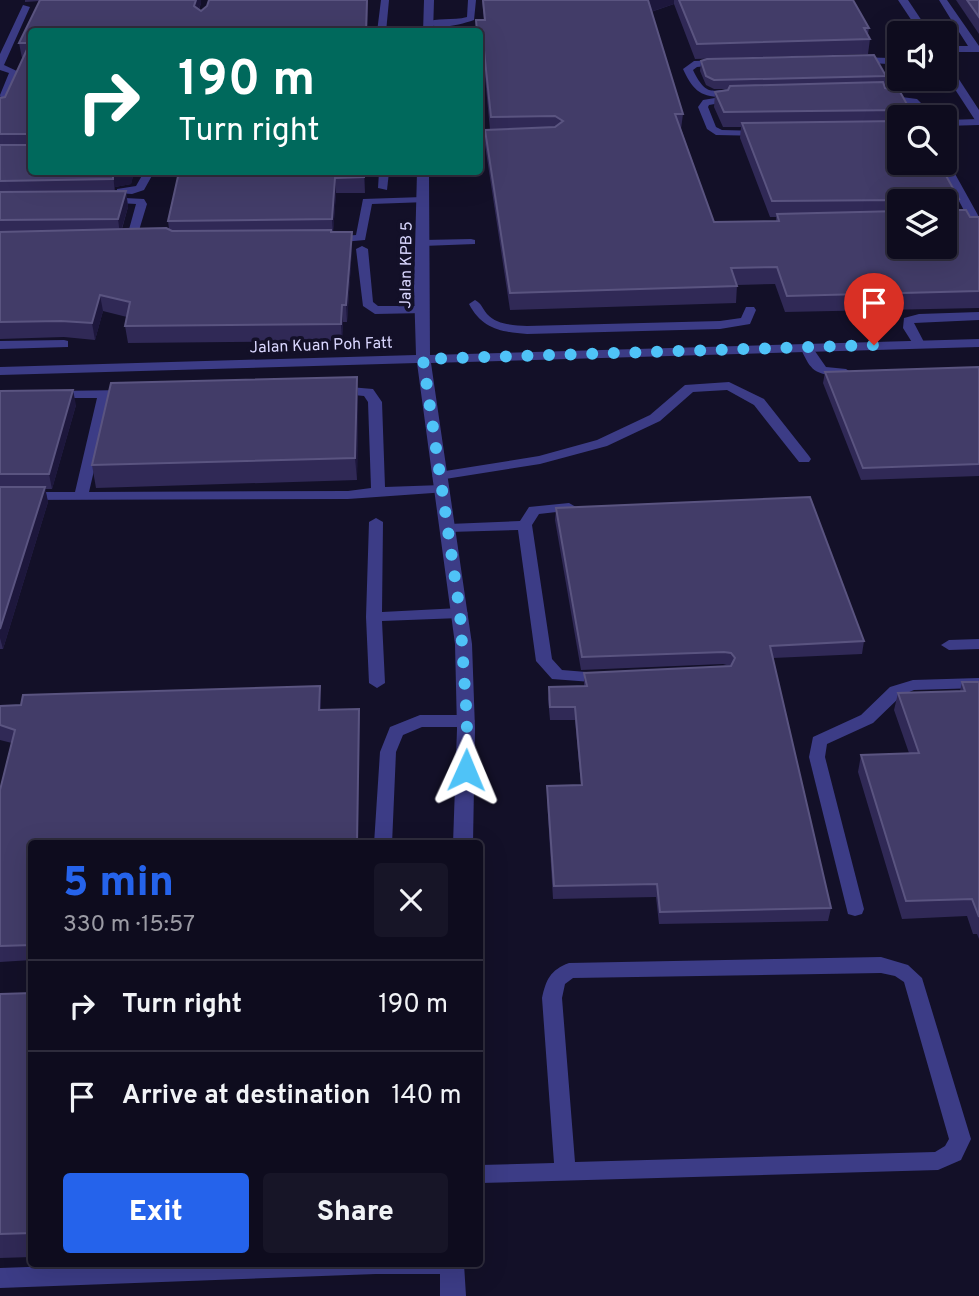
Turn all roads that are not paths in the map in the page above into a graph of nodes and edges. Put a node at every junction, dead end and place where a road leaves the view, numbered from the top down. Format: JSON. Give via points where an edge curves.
{"nodes":[{"id":1,"x":384,"y":0,"type":"edge"},
{"id":2,"x":429,"y":0,"type":"edge"},
{"id":3,"x":472,"y":0,"type":"edge"},
{"id":4,"x":903,"y":0,"type":"edge"},
{"id":5,"x":943,"y":0,"type":"edge"},
{"id":6,"x":26,"y":7,"type":"dead end"},
{"id":7,"x":917,"y":21,"type":"edge"},
{"id":8,"x":428,"y":27,"type":"edge"},
{"id":9,"x":381,"y":28,"type":"edge"},
{"id":10,"x":957,"y":29,"type":"edge"},
{"id":11,"x":961,"y":29,"type":"junction"},
{"id":12,"x":957,"y":49,"type":"edge"},
{"id":13,"x":976,"y":49,"type":"edge"},
{"id":14,"x":849,"y":60,"type":"edge"},
{"id":15,"x":887,"y":61,"type":"edge"},
{"id":16,"x":732,"y":62,"type":"edge"},
{"id":17,"x":0,"y":65,"type":"edge"},
{"id":18,"x":957,"y":86,"type":"edge"},
{"id":19,"x":891,"y":91,"type":"edge"},
{"id":20,"x":2,"y":102,"type":"edge"},
{"id":21,"x":918,"y":105,"type":"edge"},
{"id":22,"x":979,"y":120,"type":"edge"},
{"id":23,"x":957,"y":122,"type":"edge"},
{"id":24,"x":776,"y":133,"type":"edge"},
{"id":25,"x":148,"y":175,"type":"edge"},
{"id":26,"x":384,"y":175,"type":"edge"},
{"id":27,"x":423,"y":175,"type":"edge"},
{"id":28,"x":950,"y":175,"type":"edge"},
{"id":29,"x":383,"y":188,"type":"dead end"},
{"id":30,"x":102,"y":192,"type":"edge"},
{"id":31,"x":92,"y":200,"type":"edge"},
{"id":32,"x":423,"y":200,"type":"junction"},
{"id":33,"x":973,"y":220,"type":"edge"},
{"id":34,"x":324,"y":240,"type":"edge"},
{"id":35,"x":107,"y":241,"type":"edge"},
{"id":36,"x":471,"y":242,"type":"dead end"},
{"id":37,"x":423,"y":243,"type":"junction"},
{"id":38,"x":362,"y":249,"type":"dead end"},
{"id":39,"x":475,"y":304,"type":"dead end"},
{"id":40,"x":421,"y":310,"type":"junction"},
{"id":41,"x":750,"y":310,"type":"dead end"},
{"id":42,"x":979,"y":316,"type":"edge"},
{"id":43,"x":979,"y":343,"type":"edge"},
{"id":44,"x":64,"y":344,"type":"dead end"},
{"id":45,"x":919,"y":344,"type":"junction"},
{"id":46,"x":0,"y":345,"type":"edge"},
{"id":47,"x":806,"y":347,"type":"junction"},
{"id":48,"x":423,"y":359,"type":"junction"},
{"id":49,"x":0,"y":371,"type":"edge"},
{"id":50,"x":864,"y":372,"type":"edge"},
{"id":51,"x":321,"y":390,"type":"edge"},
{"id":52,"x":145,"y":393,"type":"edge"},
{"id":53,"x":105,"y":394,"type":"junction"},
{"id":54,"x":39,"y":395,"type":"edge"},
{"id":55,"x":804,"y":460,"type":"dead end"},
{"id":56,"x":441,"y":483,"type":"junction"},
{"id":57,"x":378,"y":491,"type":"junction"},
{"id":58,"x":81,"y":495,"type":"junction"},
{"id":59,"x":0,"y":496,"type":"edge"},
{"id":60,"x":569,"y":507,"type":"edge"},
{"id":61,"x":376,"y":522,"type":"dead end"},
{"id":62,"x":525,"y":525,"type":"junction"},
{"id":63,"x":449,"y":528,"type":"junction"},
{"id":64,"x":460,"y":613,"type":"junction"},
{"id":65,"x":374,"y":617,"type":"junction"},
{"id":66,"x":979,"y":644,"type":"edge"},
{"id":67,"x":949,"y":645,"type":"dead end"},
{"id":68,"x":628,"y":677,"type":"edge"},
{"id":69,"x":377,"y":683,"type":"dead end"},
{"id":70,"x":979,"y":683,"type":"edge"},
{"id":71,"x":467,"y":721,"type":"junction"},
{"id":72,"x":383,"y":840,"type":"edge"},
{"id":73,"x":463,"y":840,"type":"edge"},
{"id":74,"x":855,"y":909,"type":"dead end"},
{"id":75,"x":565,"y":1172,"type":"junction"},
{"id":76,"x":483,"y":1174,"type":"edge"},
{"id":77,"x":295,"y":1267,"type":"edge"},
{"id":78,"x":452,"y":1267,"type":"edge"},
{"id":79,"x":0,"y":1278,"type":"edge"},
{"id":80,"x":453,"y":1296,"type":"edge"}],
"edges":[{"from":1,"to":9,"type":"lane"},
{"from":2,"to":8,"type":"street"},
{"from":3,"to":8,"type":"lane","via":[[471,18]]},
{"from":4,"to":7,"type":"street"},
{"from":5,"to":11,"type":"lane"},
{"from":6,"to":17,"type":"lane"},
{"from":10,"to":11,"type":"lane"},
{"from":11,"to":13,"type":"lane"},
{"from":12,"to":13,"type":"lane"},
{"from":14,"to":15,"type":"lane"},
{"from":16,"to":24,"type":"lane","via":[[694,64],[688,69],[703,94],[743,97],[706,102],[703,107],[712,129]]},
{"from":17,"to":20,"type":"lane","via":[[15,72]]},
{"from":18,"to":22,"type":"street"},
{"from":19,"to":21,"type":"lane","via":[[863,95],[900,97]]},
{"from":22,"to":23,"type":"lane"},
{"from":25,"to":30,"type":"lane","via":[[140,190]]},
{"from":26,"to":29,"type":"lane"},
{"from":27,"to":32,"type":"street","name":"Jalan KPB 5"},
{"from":28,"to":33,"type":"lane"},
{"from":31,"to":35,"type":"lane","via":[[142,204],[128,240]]},
{"from":32,"to":34,"type":"lane","via":[[367,201],[361,238]]},
{"from":32,"to":37,"type":"street","name":"Jalan KPB 5"},
{"from":36,"to":37,"type":"lane"},
{"from":37,"to":40,"type":"street","name":"Jalan KPB 5"},
{"from":38,"to":40,"type":"lane","via":[[367,303],[374,310]]},
{"from":39,"to":41,"type":"lane","via":[[480,317],[495,327],[527,330],[720,325],[747,321]]},
{"from":40,"to":48,"type":"street","name":"Jalan KPB 5"},
{"from":42,"to":45,"type":"lane","via":[[908,321]]},
{"from":43,"to":45,"type":"street","name":"Jalan Kuan Poh Fatt"},
{"from":44,"to":46,"type":"lane"},
{"from":45,"to":47,"type":"street","name":"Jalan Kuan Poh Fatt"},
{"from":47,"to":48,"type":"street","name":"Jalan Kuan Poh Fatt"},
{"from":47,"to":50,"type":"lane","via":[[822,371]]},
{"from":48,"to":49,"type":"street","name":"Jalan Kuan Poh Fatt"},
{"from":48,"to":56,"type":"street","name":"Jalan KPB 5"},
{"from":51,"to":57,"type":"lane","via":[[368,392],[374,402]]},
{"from":52,"to":53,"type":"lane"},
{"from":53,"to":54,"type":"lane"},
{"from":53,"to":58,"type":"lane"},
{"from":55,"to":56,"type":"lane","via":[[759,402],[729,386],[690,388],[654,418],[602,443]]},
{"from":56,"to":57,"type":"lane"},
{"from":56,"to":63,"type":"street","name":"Jalan KPB 5"},
{"from":57,"to":58,"type":"lane","via":[[348,495]]},
{"from":58,"to":59,"type":"lane"},
{"from":60,"to":62,"type":"lane","via":[[534,510]]},
{"from":61,"to":65,"type":"lane"},
{"from":62,"to":63,"type":"lane"},
{"from":62,"to":68,"type":"lane","via":[[544,662],[558,675]]},
{"from":63,"to":64,"type":"street","name":"Jalan KPB 5"},
{"from":64,"to":65,"type":"lane"},
{"from":64,"to":71,"type":"street","name":"Jalan KPB 5"},
{"from":65,"to":69,"type":"lane"},
{"from":66,"to":67,"type":"lane"},
{"from":70,"to":74,"type":"lane","via":[[913,685],[896,691],[867,719],[819,741],[817,757]]},
{"from":71,"to":72,"type":"lane","via":[[420,722],[396,731],[388,751]]},
{"from":71,"to":73,"type":"street","name":"Jalan KPB 5"},
{"from":75,"to":75,"type":"lane","via":[[938,1161],[953,1153],[960,1139],[912,978],[881,965],[569,971],[556,980],[552,998]]},
{"from":75,"to":76,"type":"lane"},
{"from":77,"to":79,"type":"lane"},
{"from":78,"to":80,"type":"street"}]}
